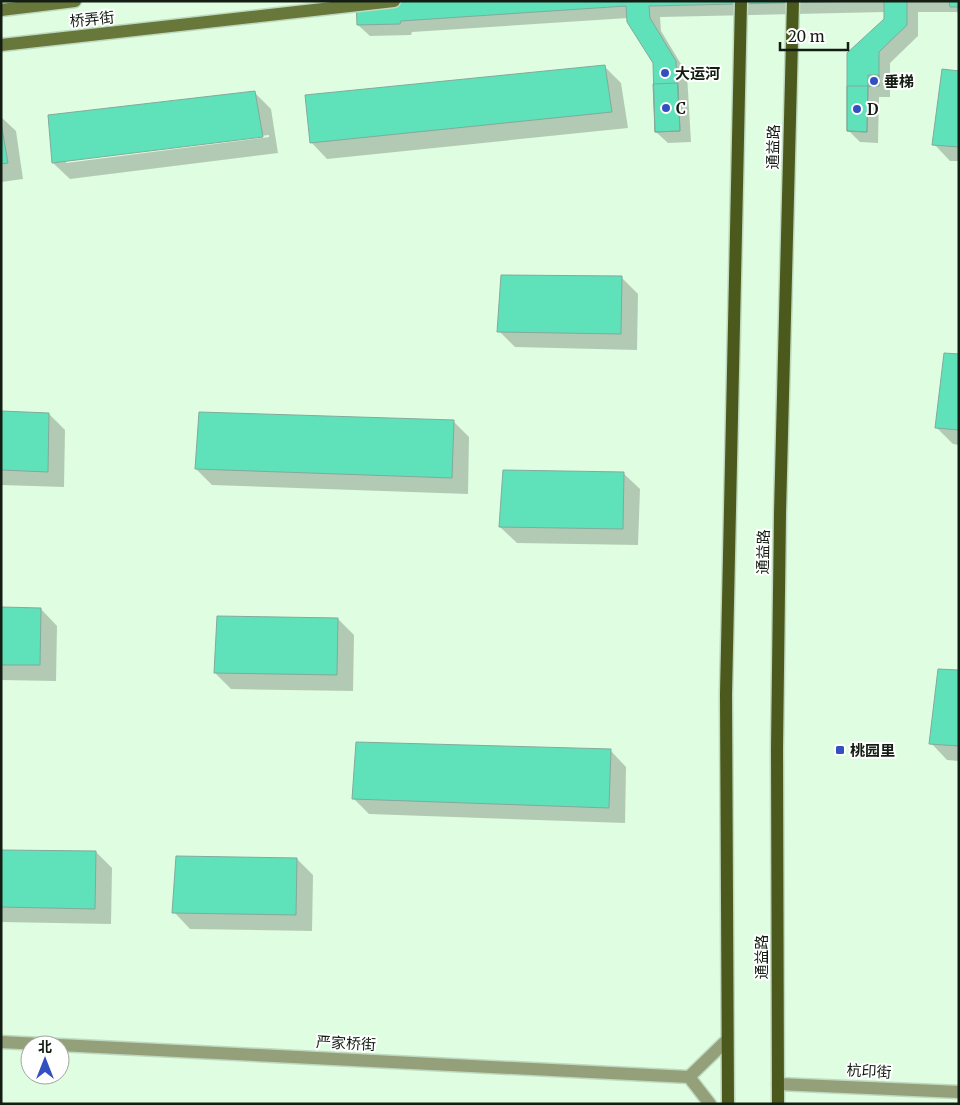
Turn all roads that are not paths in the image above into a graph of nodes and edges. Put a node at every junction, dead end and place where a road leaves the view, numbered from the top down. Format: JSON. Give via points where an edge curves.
{"nodes":[{"id":1,"x":75,"y":1,"type":"edge"},
{"id":2,"x":394,"y":1,"type":"edge"},
{"id":3,"x":741,"y":1,"type":"edge"},
{"id":4,"x":793,"y":1,"type":"edge"},
{"id":5,"x":1,"y":10,"type":"edge"},
{"id":6,"x":1,"y":45,"type":"edge"},
{"id":7,"x":727,"y":1040,"type":"junction"},
{"id":8,"x":1,"y":1042,"type":"edge"},
{"id":9,"x":690,"y":1077,"type":"junction"},
{"id":10,"x":778,"y":1084,"type":"junction"},
{"id":11,"x":959,"y":1092,"type":"edge"},
{"id":12,"x":710,"y":1104,"type":"edge"},
{"id":13,"x":728,"y":1104,"type":"edge"},
{"id":14,"x":778,"y":1104,"type":"edge"}],
"edges":[{"from":1,"to":5,"type":"street","name":"桥弄街"},
{"from":2,"to":6,"type":"street","name":"桥弄街"},
{"from":3,"to":7,"type":"main road","via":[[726,694]]},
{"from":4,"to":10,"type":"main road","name":"通益路","via":[[778,601]]},
{"from":7,"to":9,"type":"street"},
{"from":7,"to":13,"type":"main road"},
{"from":8,"to":9,"type":"street","name":"严家桥街"},
{"from":9,"to":12,"type":"street"},
{"from":10,"to":11,"type":"street","name":"杭印街"},
{"from":10,"to":14,"type":"main road","name":"通益路"}]}
